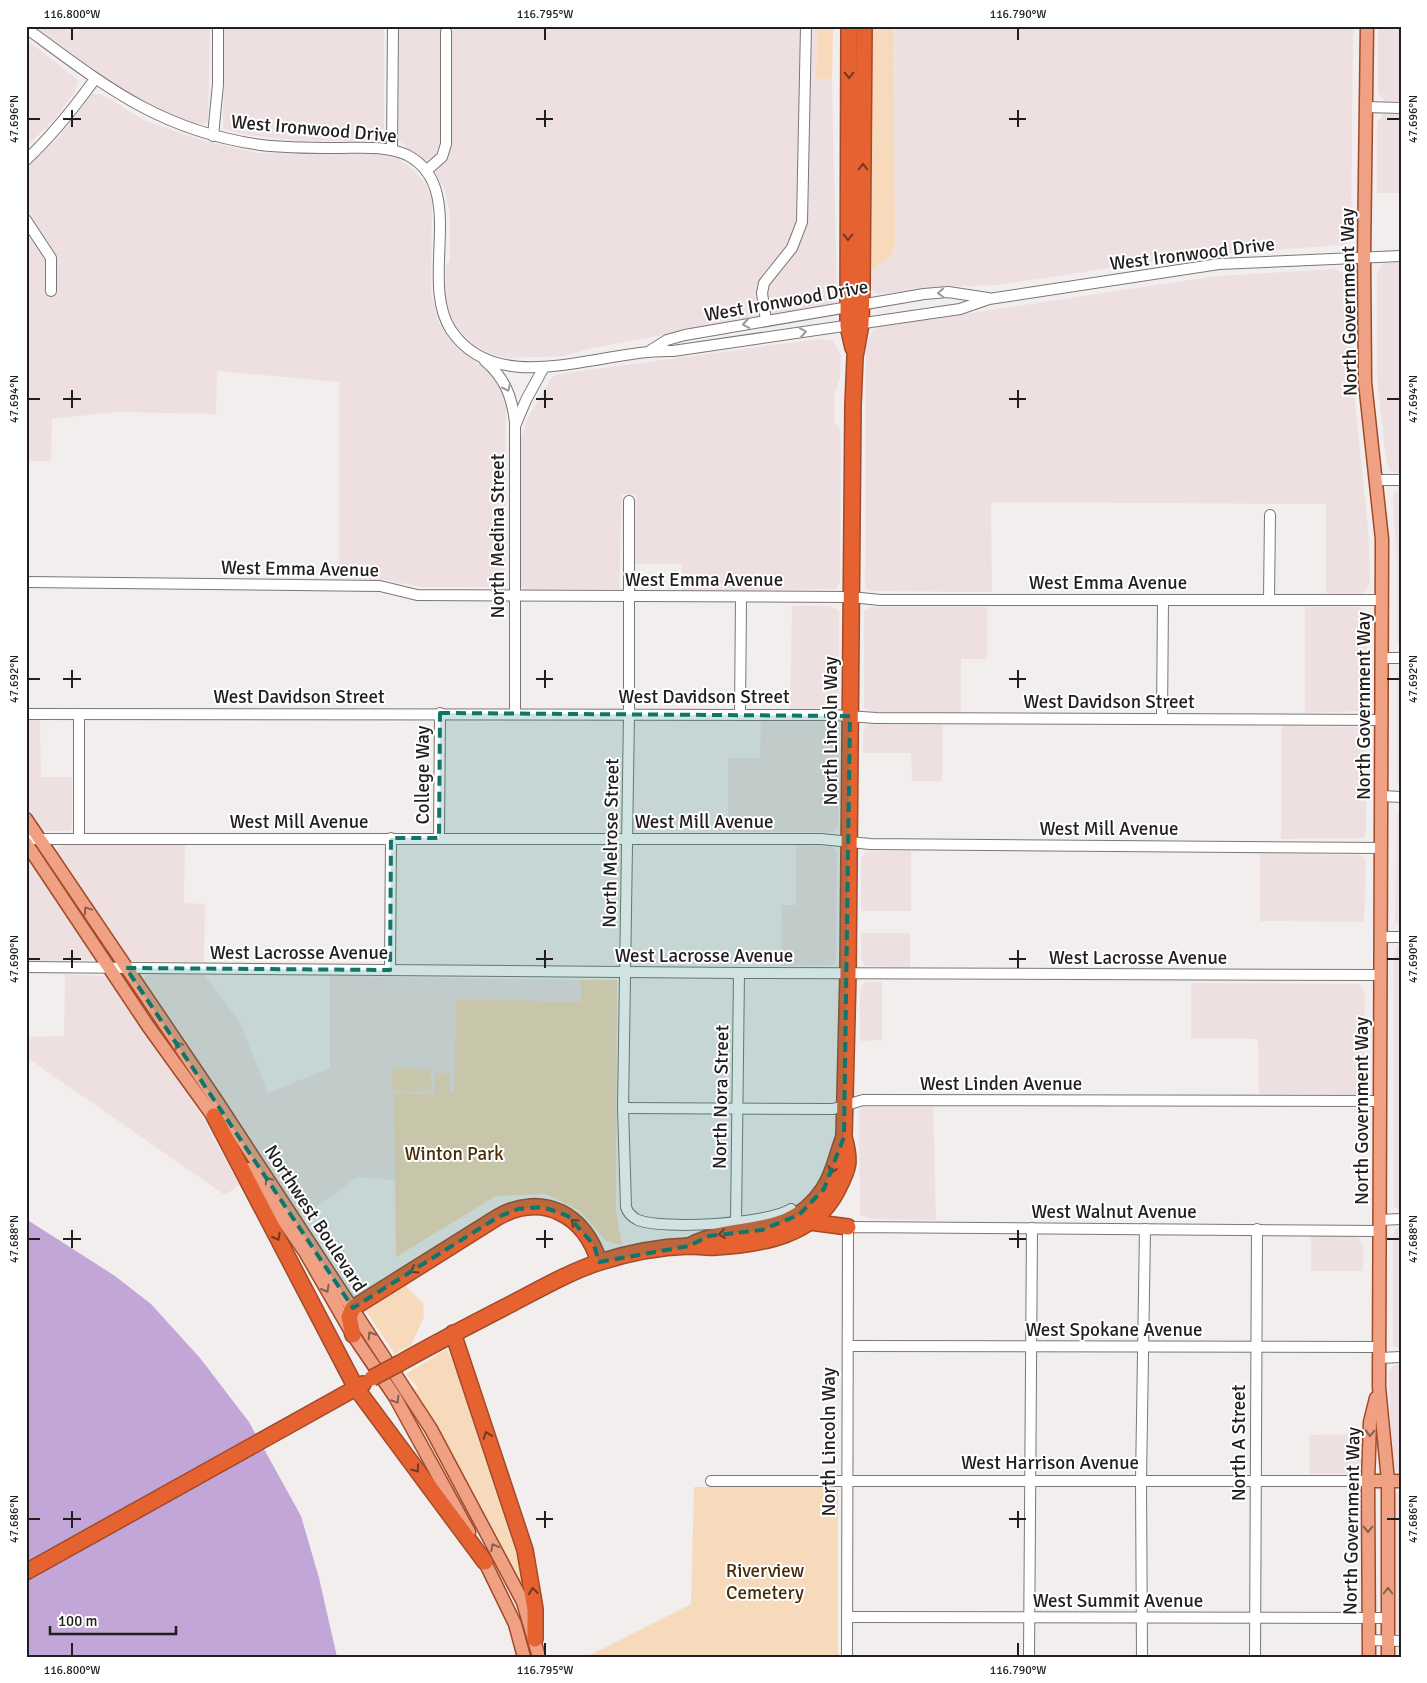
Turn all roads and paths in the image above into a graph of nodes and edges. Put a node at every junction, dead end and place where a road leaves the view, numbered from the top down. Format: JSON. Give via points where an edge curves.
{"nodes":[{"id":1,"x":218,"y":26,"type":"edge"},
{"id":2,"x":393,"y":26,"type":"edge"},
{"id":3,"x":806,"y":26,"type":"edge"},
{"id":4,"x":849,"y":26,"type":"edge"},
{"id":5,"x":864,"y":26,"type":"edge"},
{"id":6,"x":1367,"y":26,"type":"edge"},
{"id":7,"x":26,"y":28,"type":"edge"},
{"id":8,"x":446,"y":32,"type":"dead end"},
{"id":9,"x":95,"y":79,"type":"junction"},
{"id":10,"x":1366,"y":107,"type":"junction"},
{"id":11,"x":1401,"y":108,"type":"edge"},
{"id":12,"x":213,"y":136,"type":"junction"},
{"id":13,"x":392,"y":150,"type":"junction"},
{"id":14,"x":26,"y":160,"type":"edge"},
{"id":15,"x":426,"y":171,"type":"junction"},
{"id":16,"x":26,"y":220,"type":"edge"},
{"id":17,"x":1364,"y":256,"type":"junction"},
{"id":18,"x":1401,"y":256,"type":"edge"},
{"id":19,"x":50,"y":291,"type":"dead end"},
{"id":20,"x":989,"y":298,"type":"junction"},
{"id":21,"x":855,"y":306,"type":"junction"},
{"id":22,"x":766,"y":321,"type":"junction"},
{"id":23,"x":854,"y":325,"type":"junction"},
{"id":24,"x":650,"y":350,"type":"junction"},
{"id":25,"x":483,"y":358,"type":"junction"},
{"id":26,"x":544,"y":367,"type":"junction"},
{"id":27,"x":515,"y":426,"type":"junction"},
{"id":28,"x":1376,"y":480,"type":"junction"},
{"id":29,"x":1401,"y":480,"type":"edge"},
{"id":30,"x":629,"y":502,"type":"dead end"},
{"id":31,"x":1270,"y":515,"type":"dead end"},
{"id":32,"x":26,"y":582,"type":"edge"},
{"id":33,"x":514,"y":596,"type":"junction"},
{"id":34,"x":630,"y":596,"type":"junction"},
{"id":35,"x":741,"y":597,"type":"junction"},
{"id":36,"x":851,"y":597,"type":"junction"},
{"id":37,"x":1163,"y":600,"type":"junction"},
{"id":38,"x":1268,"y":600,"type":"junction"},
{"id":39,"x":1382,"y":600,"type":"junction"},
{"id":40,"x":1382,"y":658,"type":"junction"},
{"id":41,"x":1401,"y":658,"type":"edge"},
{"id":42,"x":440,"y":712,"type":"junction"},
{"id":43,"x":515,"y":713,"type":"junction"},
{"id":44,"x":26,"y":714,"type":"edge"},
{"id":45,"x":79,"y":714,"type":"junction"},
{"id":46,"x":629,"y":714,"type":"junction"},
{"id":47,"x":740,"y":714,"type":"junction"},
{"id":48,"x":850,"y":716,"type":"junction"},
{"id":49,"x":1162,"y":719,"type":"junction"},
{"id":50,"x":1382,"y":720,"type":"junction"},
{"id":51,"x":1381,"y":796,"type":"junction"},
{"id":52,"x":1401,"y":797,"type":"edge"},
{"id":53,"x":26,"y":819,"type":"edge"},
{"id":54,"x":391,"y":838,"type":"junction"},
{"id":55,"x":439,"y":838,"type":"junction"},
{"id":56,"x":628,"y":838,"type":"junction"},
{"id":57,"x":40,"y":839,"type":"junction"},
{"id":58,"x":79,"y":839,"type":"junction"},
{"id":59,"x":26,"y":841,"type":"edge"},
{"id":60,"x":850,"y":841,"type":"junction"},
{"id":61,"x":1381,"y":848,"type":"junction"},
{"id":62,"x":1381,"y":936,"type":"junction"},
{"id":63,"x":1401,"y":937,"type":"edge"},
{"id":64,"x":26,"y":968,"type":"edge"},
{"id":65,"x":110,"y":968,"type":"junction"},
{"id":66,"x":126,"y":968,"type":"junction"},
{"id":67,"x":390,"y":970,"type":"junction"},
{"id":68,"x":625,"y":972,"type":"junction"},
{"id":69,"x":739,"y":974,"type":"junction"},
{"id":70,"x":848,"y":974,"type":"junction"},
{"id":71,"x":1381,"y":975,"type":"junction"},
{"id":72,"x":1380,"y":1101,"type":"junction"},
{"id":73,"x":847,"y":1106,"type":"junction"},
{"id":74,"x":623,"y":1108,"type":"junction"},
{"id":75,"x":737,"y":1109,"type":"junction"},
{"id":76,"x":214,"y":1116,"type":"junction"},
{"id":77,"x":844,"y":1137,"type":"junction"},
{"id":78,"x":833,"y":1199,"type":"junction"},
{"id":79,"x":791,"y":1209,"type":"dead end"},
{"id":80,"x":1401,"y":1219,"type":"edge"},
{"id":81,"x":736,"y":1222,"type":"junction"},
{"id":82,"x":810,"y":1222,"type":"junction"},
{"id":83,"x":1380,"y":1225,"type":"junction"},
{"id":84,"x":848,"y":1227,"type":"junction"},
{"id":85,"x":1032,"y":1228,"type":"junction"},
{"id":86,"x":1145,"y":1229,"type":"junction"},
{"id":87,"x":1257,"y":1229,"type":"junction"},
{"id":88,"x":689,"y":1246,"type":"junction"},
{"id":89,"x":598,"y":1262,"type":"junction"},
{"id":90,"x":353,"y":1308,"type":"junction"},
{"id":91,"x":452,"y":1333,"type":"junction"},
{"id":92,"x":353,"y":1335,"type":"junction"},
{"id":93,"x":848,"y":1346,"type":"junction"},
{"id":94,"x":1031,"y":1347,"type":"junction"},
{"id":95,"x":1143,"y":1347,"type":"junction"},
{"id":96,"x":1255,"y":1347,"type":"junction"},
{"id":97,"x":1379,"y":1353,"type":"junction"},
{"id":98,"x":1401,"y":1358,"type":"edge"},
{"id":99,"x":1379,"y":1387,"type":"junction"},
{"id":100,"x":356,"y":1388,"type":"junction"},
{"id":101,"x":847,"y":1480,"type":"junction"},
{"id":102,"x":1029,"y":1480,"type":"junction"},
{"id":103,"x":711,"y":1481,"type":"dead end"},
{"id":104,"x":1142,"y":1481,"type":"junction"},
{"id":105,"x":1255,"y":1481,"type":"junction"},
{"id":106,"x":1368,"y":1481,"type":"junction"},
{"id":107,"x":1394,"y":1481,"type":"edge"},
{"id":108,"x":485,"y":1562,"type":"junction"},
{"id":109,"x":26,"y":1572,"type":"edge"},
{"id":110,"x":847,"y":1617,"type":"junction"},
{"id":111,"x":1142,"y":1617,"type":"junction"},
{"id":112,"x":1028,"y":1618,"type":"junction"},
{"id":113,"x":1255,"y":1618,"type":"junction"},
{"id":114,"x":1368,"y":1618,"type":"junction"},
{"id":115,"x":1388,"y":1618,"type":"junction"},
{"id":116,"x":535,"y":1640,"type":"junction"},
{"id":117,"x":1368,"y":1640,"type":"junction"},
{"id":118,"x":1394,"y":1641,"type":"edge"},
{"id":119,"x":524,"y":1657,"type":"edge"},
{"id":120,"x":539,"y":1657,"type":"edge"},
{"id":121,"x":847,"y":1657,"type":"edge"},
{"id":122,"x":1029,"y":1657,"type":"edge"},
{"id":123,"x":1142,"y":1657,"type":"edge"},
{"id":124,"x":1255,"y":1657,"type":"edge"},
{"id":125,"x":1369,"y":1657,"type":"edge"},
{"id":126,"x":1388,"y":1657,"type":"edge"}],
"edges":[{"from":1,"to":12,"type":"street","via":[[218,84]]},
{"from":2,"to":13,"type":"street"},
{"from":3,"to":22,"type":"street","via":[[802,222],[792,248],[764,283],[762,293]]},
{"from":4,"to":21,"type":"highway","one_way":true},
{"from":21,"to":5,"type":"highway","one_way":true},
{"from":6,"to":10,"type":"main road","name":"North Government Way"},
{"from":7,"to":9,"type":"street","name":"West Ironwood Drive"},
{"from":8,"to":15,"type":"street","via":[[446,144],[442,157]]},
{"from":9,"to":12,"type":"street","name":"West Ironwood Drive","via":[[142,108]]},
{"from":9,"to":14,"type":"street","via":[[69,114]]},
{"from":10,"to":11,"type":"street"},
{"from":10,"to":17,"type":"main road","name":"North Government Way"},
{"from":12,"to":13,"type":"street","name":"West Ironwood Drive","via":[[262,145]]},
{"from":13,"to":15,"type":"street","name":"West Ironwood Drive","via":[[408,156]]},
{"from":15,"to":25,"type":"street","name":"West Ironwood Drive","via":[[439,207],[442,308],[458,339]]},
{"from":16,"to":19,"type":"street","via":[[50,254]]},
{"from":17,"to":18,"type":"street","name":"West Ironwood Drive"},
{"from":17,"to":20,"type":"street","name":"West Ironwood Drive","via":[[1219,264]]},
{"from":17,"to":28,"type":"main road","name":"North Government Way","via":[[1365,382]]},
{"from":20,"to":21,"type":"street","name":"West Ironwood Drive","one_way":true,"via":[[948,292]]},
{"from":20,"to":23,"type":"street","name":"West Ironwood Drive","via":[[960,310]]},
{"from":21,"to":22,"type":"street","name":"West Ironwood Drive"},
{"from":21,"to":23,"type":"highway","name":"North Lincoln Way"},
{"from":22,"to":24,"type":"street","name":"West Ironwood Drive","one_way":true,"via":[[684,335]]},
{"from":24,"to":23,"type":"street","name":"West Ironwood Drive","one_way":true,"via":[[674,351]]},
{"from":23,"to":36,"type":"highway","name":"North Lincoln Way"},
{"from":24,"to":26,"type":"street","name":"West Ironwood Drive"},
{"from":25,"to":26,"type":"street","name":"West Ironwood Drive","via":[[508,366]]},
{"from":25,"to":27,"type":"street","one_way":true,"via":[[505,384],[511,398]]},
{"from":26,"to":27,"type":"street","name":"North Medina Street"},
{"from":27,"to":33,"type":"street","name":"North Medina Street"},
{"from":28,"to":29,"type":"street"},
{"from":28,"to":39,"type":"main road","name":"North Government Way","via":[[1382,540]]},
{"from":30,"to":34,"type":"street","name":"North Melrose Street"},
{"from":31,"to":38,"type":"street"},
{"from":32,"to":33,"type":"street","name":"West Emma Avenue","via":[[380,586],[417,595]]},
{"from":33,"to":34,"type":"street","name":"West Emma Avenue"},
{"from":33,"to":43,"type":"street","name":"North Medina Street"},
{"from":34,"to":35,"type":"street","name":"West Emma Avenue"},
{"from":34,"to":46,"type":"street","name":"North Melrose Street"},
{"from":35,"to":36,"type":"street","name":"West Emma Avenue"},
{"from":35,"to":47,"type":"street"},
{"from":36,"to":37,"type":"street","name":"West Emma Avenue","via":[[880,600]]},
{"from":36,"to":48,"type":"highway","name":"North Lincoln Way"},
{"from":37,"to":38,"type":"street","name":"West Emma Avenue"},
{"from":37,"to":49,"type":"street"},
{"from":38,"to":39,"type":"street","name":"West Emma Avenue"},
{"from":39,"to":40,"type":"main road","name":"North Government Way"},
{"from":40,"to":41,"type":"street"},
{"from":40,"to":50,"type":"main road","name":"North Government Way"},
{"from":42,"to":43,"type":"street","name":"West Davidson Street"},
{"from":42,"to":45,"type":"street","name":"West Davidson Street"},
{"from":42,"to":55,"type":"street","name":"College Way"},
{"from":43,"to":46,"type":"street","name":"West Davidson Street"},
{"from":44,"to":45,"type":"street","name":"West Davidson Street"},
{"from":45,"to":58,"type":"street"},
{"from":46,"to":47,"type":"street","name":"West Davidson Street"},
{"from":46,"to":56,"type":"street","name":"North Melrose Street"},
{"from":47,"to":48,"type":"street","name":"West Davidson Street"},
{"from":48,"to":49,"type":"street","name":"West Davidson Street"},
{"from":48,"to":60,"type":"highway","name":"North Lincoln Way"},
{"from":49,"to":50,"type":"street","name":"West Davidson Street"},
{"from":50,"to":51,"type":"main road","name":"North Government Way"},
{"from":51,"to":52,"type":"street"},
{"from":51,"to":61,"type":"main road","name":"North Government Way"},
{"from":53,"to":57,"type":"main road","name":"Northwest Boulevard"},
{"from":54,"to":55,"type":"street","name":"West Mill Avenue"},
{"from":54,"to":58,"type":"street","name":"West Mill Avenue"},
{"from":54,"to":67,"type":"street","name":"College Way"},
{"from":55,"to":56,"type":"street","name":"West Mill Avenue"},
{"from":56,"to":60,"type":"street","name":"West Mill Avenue"},
{"from":56,"to":68,"type":"street","name":"North Melrose Street"},
{"from":57,"to":58,"type":"street","name":"West Mill Avenue"},
{"from":57,"to":59,"type":"street","name":"West Mill Avenue"},
{"from":66,"to":57,"type":"main road","name":"Northwest Boulevard","one_way":true},
{"from":59,"to":65,"type":"main road","name":"Northwest Boulevard"},
{"from":60,"to":61,"type":"street","name":"West Mill Avenue","via":[[870,844]]},
{"from":60,"to":70,"type":"highway","name":"North Lincoln Way"},
{"from":61,"to":62,"type":"main road","name":"North Government Way"},
{"from":62,"to":63,"type":"street"},
{"from":62,"to":71,"type":"main road","name":"North Government Way"},
{"from":64,"to":65,"type":"street","name":"West Lacrosse Avenue"},
{"from":65,"to":66,"type":"street","name":"West Lacrosse Avenue"},
{"from":65,"to":76,"type":"main road","name":"Northwest Boulevard"},
{"from":66,"to":67,"type":"street","name":"West Lacrosse Avenue"},
{"from":90,"to":66,"type":"main road","name":"Northwest Boulevard","one_way":true},
{"from":67,"to":68,"type":"street","name":"West Lacrosse Avenue"},
{"from":68,"to":69,"type":"street","name":"West Lacrosse Avenue"},
{"from":68,"to":74,"type":"street","name":"North Melrose Street"},
{"from":69,"to":70,"type":"street","name":"West Lacrosse Avenue"},
{"from":69,"to":75,"type":"street","name":"North Nora Street"},
{"from":70,"to":71,"type":"street","name":"West Lacrosse Avenue"},
{"from":70,"to":73,"type":"highway","name":"North Lincoln Way"},
{"from":71,"to":72,"type":"main road","name":"North Government Way"},
{"from":72,"to":73,"type":"street","name":"West Linden Avenue","via":[[863,1100]]},
{"from":72,"to":83,"type":"main road","name":"North Government Way"},
{"from":73,"to":75,"type":"street","name":"West Linden Avenue","via":[[833,1109]]},
{"from":73,"to":77,"type":"highway","name":"North Lincoln Way"},
{"from":74,"to":75,"type":"street","name":"West Linden Avenue"},
{"from":74,"to":81,"type":"street","name":"North Melrose Street","via":[[626,1206],[629,1214],[639,1221],[649,1222]]},
{"from":75,"to":81,"type":"street","name":"North Nora Street"},
{"from":76,"to":92,"type":"main road","name":"Northwest Boulevard","one_way":true,"via":[[305,1252]]},
{"from":76,"to":100,"type":"highway","one_way":true},
{"from":77,"to":78,"type":"highway","via":[[850,1158]]},
{"from":77,"to":88,"type":"highway","one_way":true,"via":[[824,1190],[799,1215],[782,1225],[709,1236]]},
{"from":78,"to":82,"type":"highway"},
{"from":78,"to":84,"type":"highway","via":[[836,1213]]},
{"from":79,"to":81,"type":"street","via":[[769,1218]]},
{"from":80,"to":83,"type":"street","name":"West Walnut Avenue"},
{"from":82,"to":84,"type":"highway"},
{"from":82,"to":88,"type":"highway","via":[[769,1241],[714,1248]]},
{"from":83,"to":87,"type":"street","name":"West Walnut Avenue"},
{"from":83,"to":97,"type":"main road","name":"North Government Way"},
{"from":84,"to":85,"type":"street","name":"West Walnut Avenue"},
{"from":84,"to":93,"type":"street","name":"North Lincoln Way"},
{"from":85,"to":86,"type":"street","name":"West Walnut Avenue"},
{"from":85,"to":94,"type":"street"},
{"from":86,"to":87,"type":"street","name":"West Walnut Avenue"},
{"from":86,"to":95,"type":"street"},
{"from":87,"to":96,"type":"street","name":"North A Street"},
{"from":88,"to":89,"type":"highway","via":[[649,1250]]},
{"from":89,"to":90,"type":"highway","one_way":true,"via":[[594,1245],[568,1216],[543,1207],[518,1209],[498,1217]]},
{"from":89,"to":91,"type":"highway"},
{"from":90,"to":92,"type":"highway","via":[[349,1317]]},
{"from":116,"to":90,"type":"main road","name":"Northwest Boulevard","one_way":true,"via":[[519,1595],[431,1428]]},
{"from":91,"to":100,"type":"highway","bridge":true},
{"from":116,"to":91,"type":"highway","one_way":true,"via":[[534,1600],[526,1550]]},
{"from":92,"to":108,"type":"main road","name":"Northwest Boulevard","one_way":true,"via":[[421,1442]]},
{"from":93,"to":94,"type":"street","name":"West Spokane Avenue"},
{"from":93,"to":101,"type":"street","name":"North Lincoln Way"},
{"from":94,"to":95,"type":"street","name":"West Spokane Avenue"},
{"from":94,"to":102,"type":"street"},
{"from":95,"to":96,"type":"street","name":"West Spokane Avenue"},
{"from":95,"to":104,"type":"street"},
{"from":96,"to":97,"type":"street","name":"West Spokane Avenue"},
{"from":96,"to":105,"type":"street","name":"North A Street"},
{"from":97,"to":98,"type":"street","name":"West Spokane Avenue"},
{"from":97,"to":99,"type":"main road","name":"North Government Way"},
{"from":99,"to":106,"type":"main road","name":"North Government Way","one_way":true,"via":[[1370,1422]]},
{"from":99,"to":107,"type":"main road","name":"North Government Way"},
{"from":100,"to":108,"type":"highway","one_way":true},
{"from":100,"to":109,"type":"highway"},
{"from":101,"to":102,"type":"street","name":"West Harrison Avenue"},
{"from":101,"to":103,"type":"street","name":"West Harrison Avenue"},
{"from":101,"to":110,"type":"street","name":"North Lincoln Way"},
{"from":102,"to":104,"type":"street","name":"West Harrison Avenue"},
{"from":102,"to":112,"type":"street"},
{"from":104,"to":105,"type":"street","name":"West Harrison Avenue"},
{"from":104,"to":111,"type":"street"},
{"from":105,"to":106,"type":"street","name":"West Harrison Avenue"},
{"from":105,"to":113,"type":"street","name":"North A Street"},
{"from":106,"to":107,"type":"main road","name":"West Harrison Avenue"},
{"from":106,"to":114,"type":"main road","name":"North Government Way","one_way":true},
{"from":115,"to":107,"type":"main road","name":"North Government Way","one_way":true},
{"from":108,"to":119,"type":"main road","name":"Northwest Boulevard","via":[[515,1624]]},
{"from":110,"to":112,"type":"street","name":"West Summit Avenue"},
{"from":110,"to":121,"type":"street","name":"North Lincoln Way"},
{"from":111,"to":112,"type":"street","name":"West Summit Avenue"},
{"from":111,"to":113,"type":"street","name":"West Summit Avenue"},
{"from":111,"to":123,"type":"street"},
{"from":112,"to":122,"type":"street"},
{"from":113,"to":114,"type":"street","name":"West Summit Avenue"},
{"from":113,"to":124,"type":"street","name":"North A Street"},
{"from":114,"to":115,"type":"street","name":"West Summit Avenue"},
{"from":114,"to":117,"type":"main road","name":"North Government Way"},
{"from":115,"to":118,"type":"main road","name":"North Government Way"},
{"from":116,"to":120,"type":"main road","name":"Northwest Boulevard"},
{"from":117,"to":118,"type":"street"},
{"from":117,"to":125,"type":"main road","name":"North Government Way"},
{"from":118,"to":126,"type":"main road","name":"North Government Way"}]}
